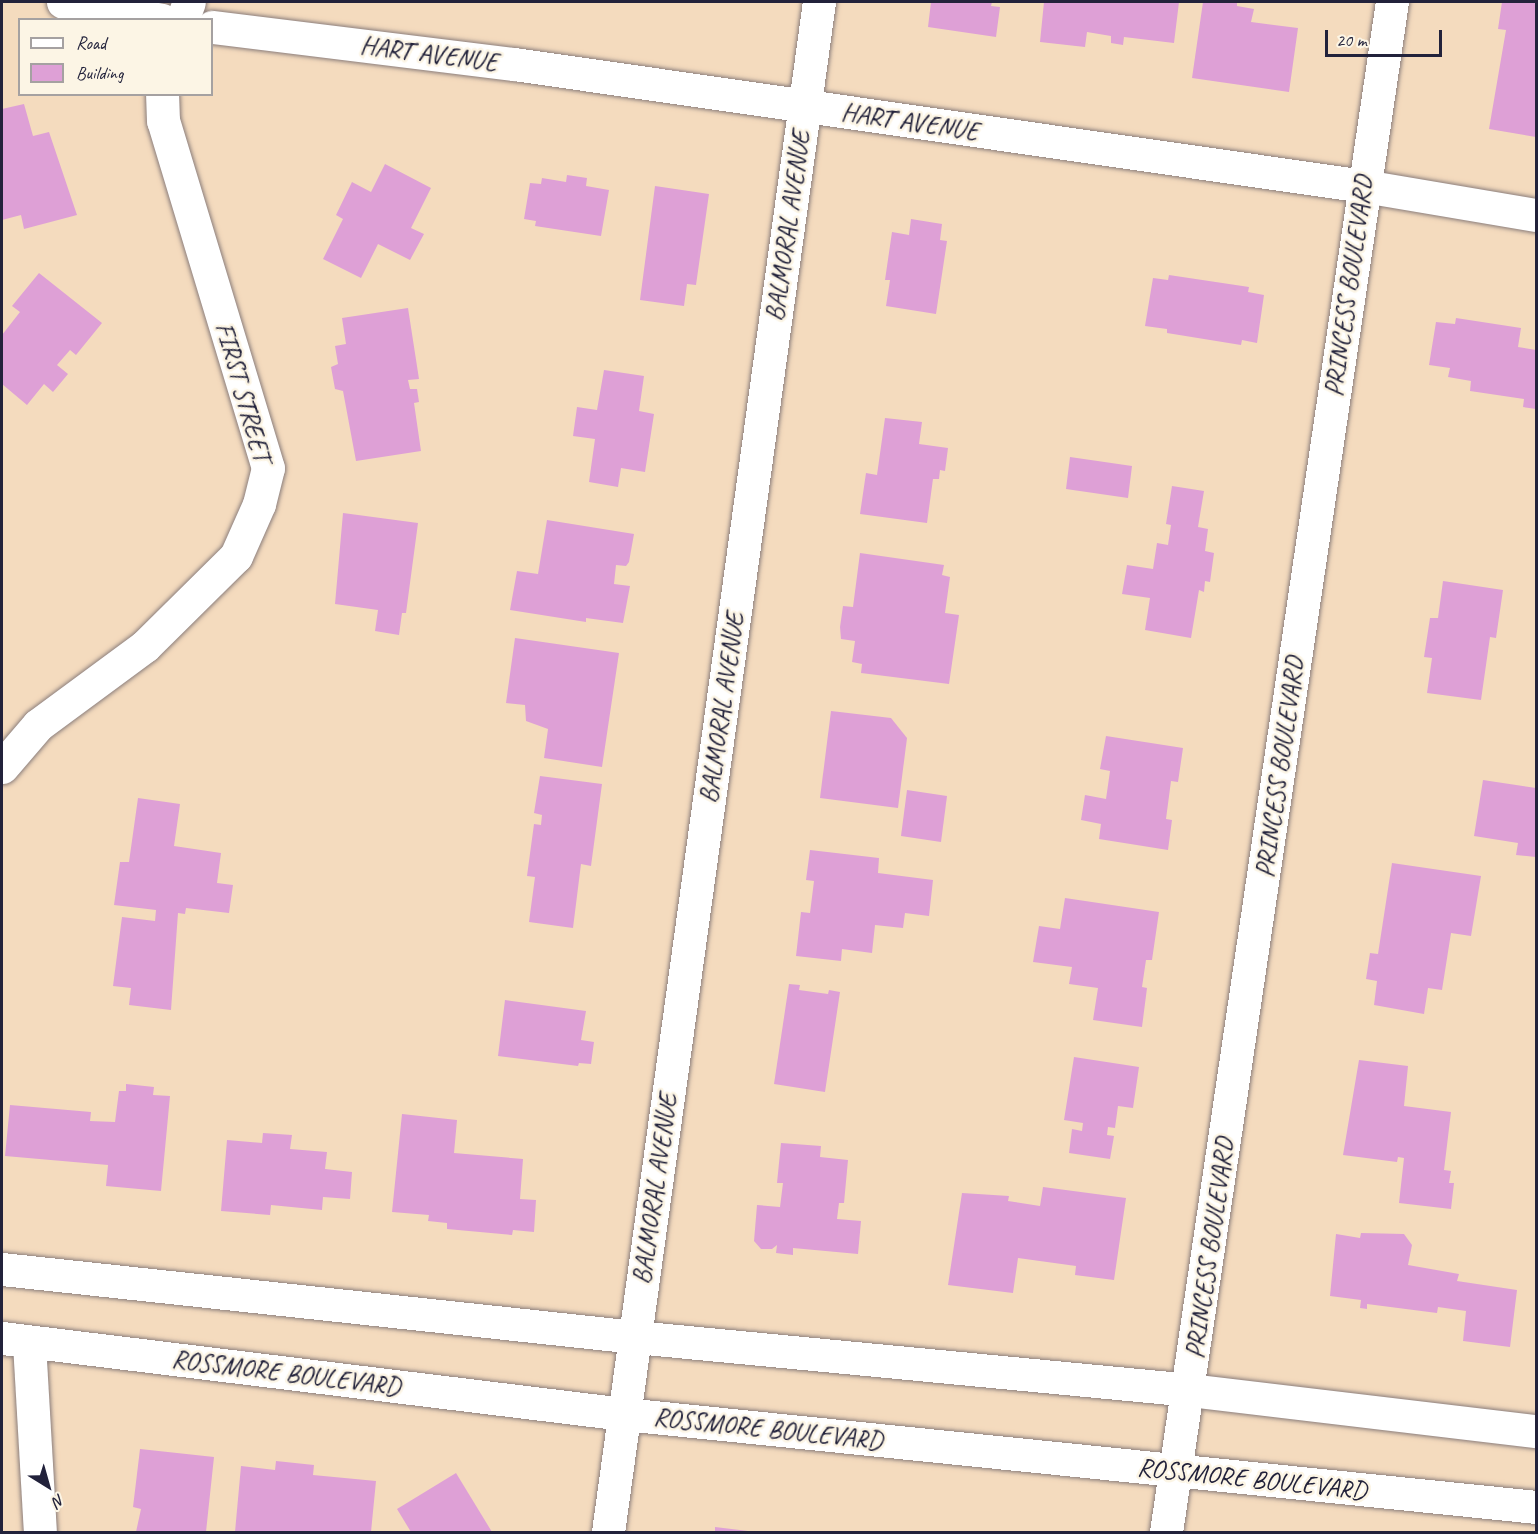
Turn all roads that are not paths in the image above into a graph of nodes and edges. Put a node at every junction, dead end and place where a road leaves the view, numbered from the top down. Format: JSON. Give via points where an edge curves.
{"nodes":[{"id":1,"x":63,"y":2,"type":"edge"},
{"id":2,"x":189,"y":2,"type":"edge"},
{"id":3,"x":819,"y":2,"type":"edge"},
{"id":4,"x":1392,"y":2,"type":"edge"},
{"id":5,"x":151,"y":18,"type":"edge"},
{"id":6,"x":183,"y":18,"type":"edge"},
{"id":7,"x":213,"y":27,"type":"edge"},
{"id":8,"x":162,"y":96,"type":"edge"},
{"id":9,"x":805,"y":107,"type":"junction"},
{"id":10,"x":1364,"y":186,"type":"junction"},
{"id":11,"x":1536,"y":215,"type":"edge"},
{"id":12,"x":2,"y":767,"type":"edge"},
{"id":13,"x":2,"y":1269,"type":"edge"},
{"id":14,"x":635,"y":1337,"type":"junction"},
{"id":15,"x":15,"y":1340,"type":"edge"},
{"id":16,"x":1190,"y":1390,"type":"junction"},
{"id":17,"x":624,"y":1414,"type":"junction"},
{"id":18,"x":1536,"y":1431,"type":"edge"},
{"id":19,"x":1173,"y":1472,"type":"junction"},
{"id":20,"x":1536,"y":1507,"type":"edge"},
{"id":21,"x":40,"y":1533,"type":"edge"},
{"id":22,"x":608,"y":1533,"type":"edge"},
{"id":23,"x":1166,"y":1533,"type":"edge"}],
"edges":[{"from":1,"to":5,"type":"street"},
{"from":2,"to":6,"type":"street"},
{"from":3,"to":9,"type":"street","name":"BALMORAL AVENUE"},
{"from":4,"to":10,"type":"street","name":"PRINCESS BOULEVARD"},
{"from":7,"to":9,"type":"street","name":"HART AVENUE","via":[[514,64]]},
{"from":8,"to":12,"type":"street","name":"FIRST STREET","via":[[163,121],[268,468],[259,504],[236,556],[146,646],[38,725]]},
{"from":9,"to":10,"type":"street","name":"HART AVENUE"},
{"from":9,"to":14,"type":"street","name":"BALMORAL AVENUE"},
{"from":10,"to":11,"type":"street","name":"HART AVENUE"},
{"from":10,"to":16,"type":"street","name":"PRINCESS BOULEVARD"},
{"from":13,"to":14,"type":"street"},
{"from":14,"to":16,"type":"street"},
{"from":14,"to":17,"type":"street","name":"BALMORAL AVENUE"},
{"from":15,"to":17,"type":"street","name":"ROSSMORE BOULEVARD"},
{"from":15,"to":21,"type":"street"},
{"from":16,"to":18,"type":"street"},
{"from":16,"to":19,"type":"street","name":"PRINCESS BOULEVARD"},
{"from":17,"to":19,"type":"street","name":"ROSSMORE BOULEVARD"},
{"from":17,"to":22,"type":"street","name":"BALMORAL AVENUE"},
{"from":19,"to":20,"type":"street","name":"ROSSMORE BOULEVARD"},
{"from":19,"to":23,"type":"street","name":"PRINCESS BOULEVARD"}]}
